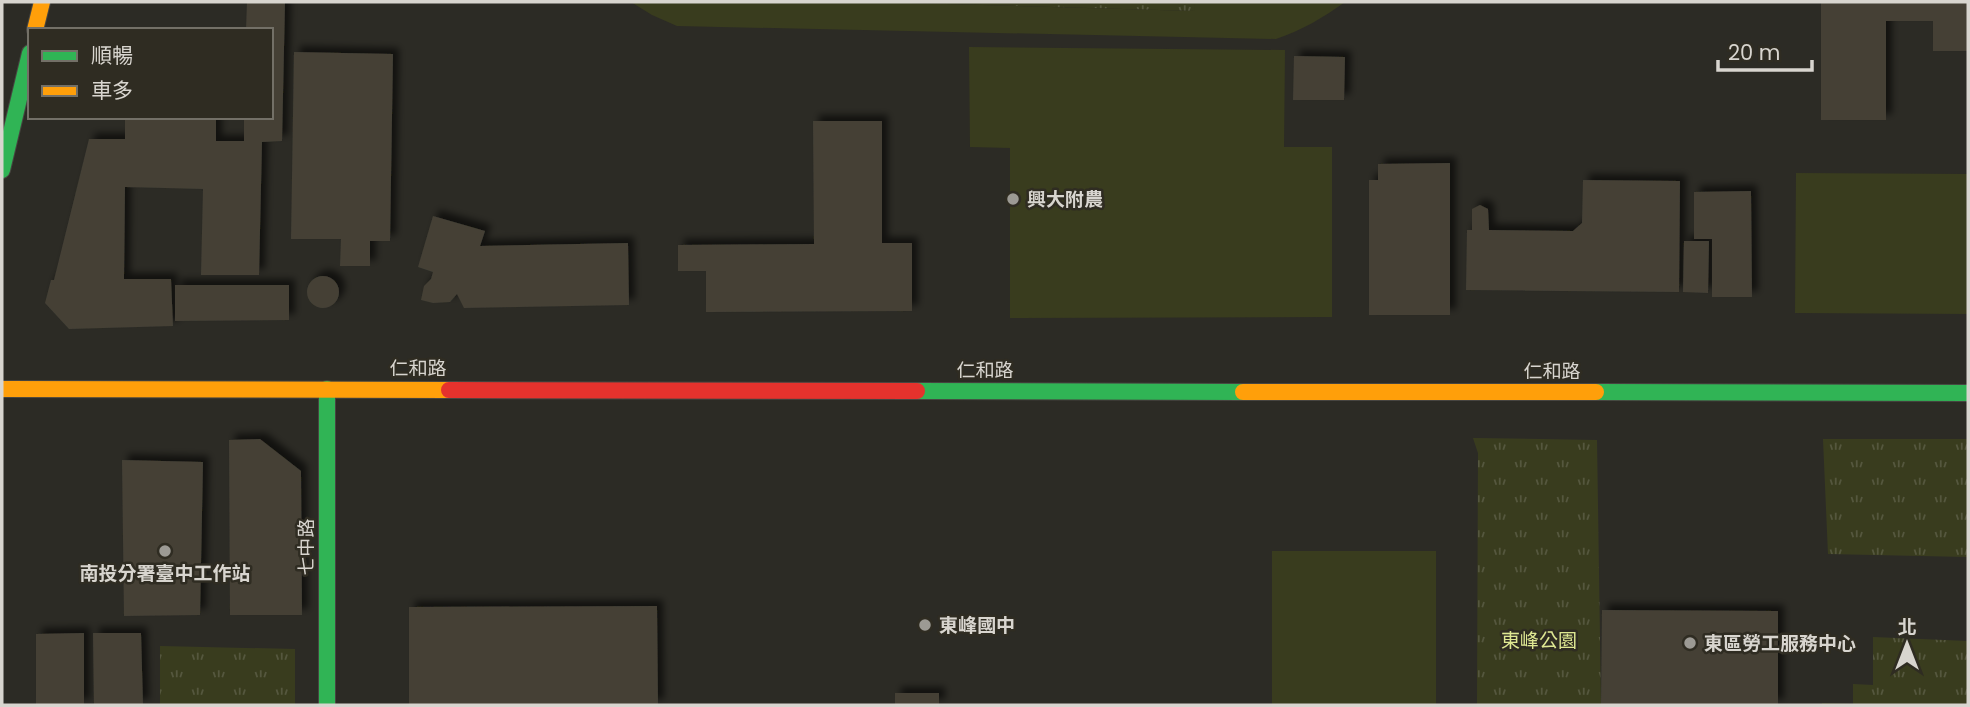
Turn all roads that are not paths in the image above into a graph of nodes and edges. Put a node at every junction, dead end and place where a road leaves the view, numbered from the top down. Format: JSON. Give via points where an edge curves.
{"nodes":[{"id":1,"x":42,"y":2,"type":"edge"},
{"id":2,"x":36,"y":28,"type":"edge"},
{"id":3,"x":28,"y":61,"type":"edge"},
{"id":4,"x":2,"y":170,"type":"edge"},
{"id":5,"x":2,"y":389,"type":"edge"},
{"id":6,"x":327,"y":389,"type":"junction"},
{"id":7,"x":1968,"y":393,"type":"edge"},
{"id":8,"x":327,"y":705,"type":"edge"}],
"edges":[{"from":1,"to":2,"type":"street"},
{"from":3,"to":4,"type":"street"},
{"from":5,"to":6,"type":"street","name":"仁和路"},
{"from":6,"to":7,"type":"street","name":"仁和路"},
{"from":6,"to":8,"type":"street","name":"七中路"}]}
